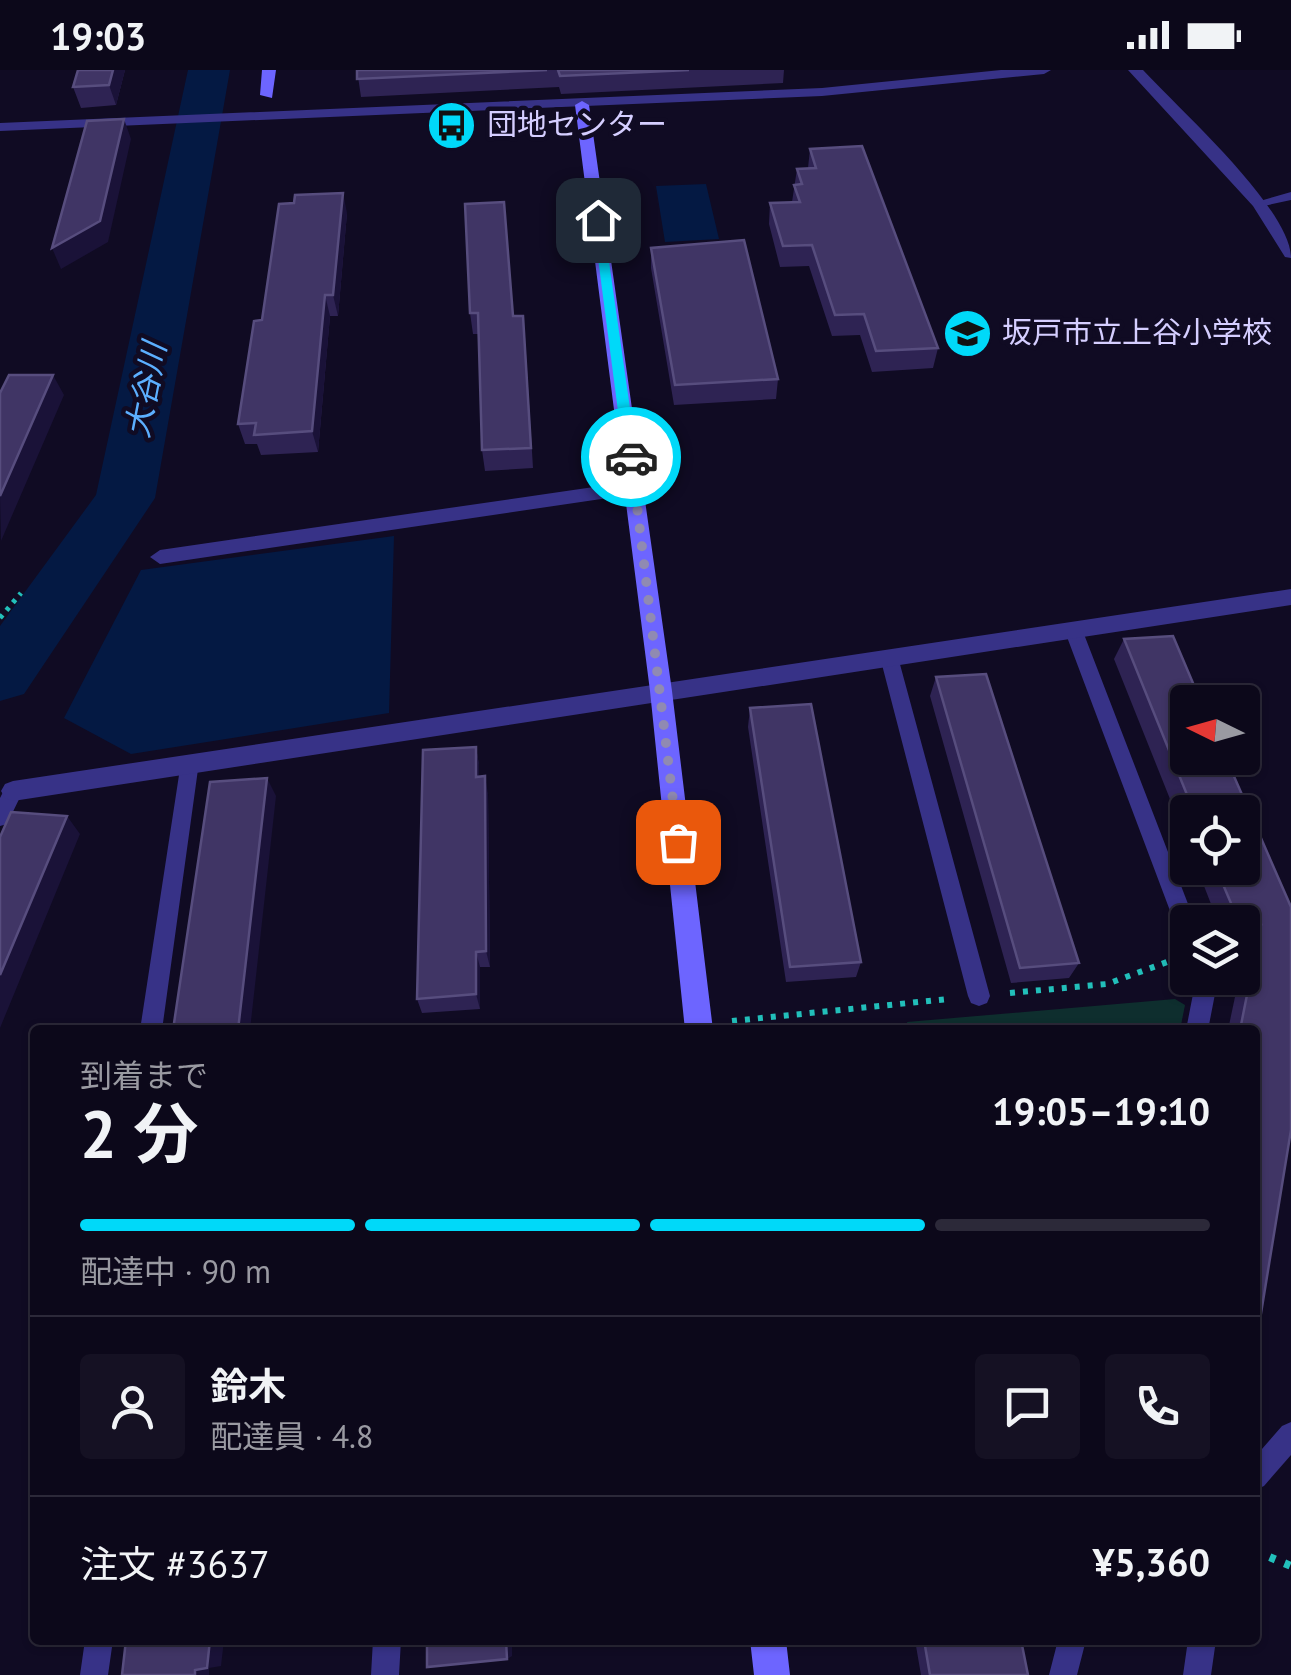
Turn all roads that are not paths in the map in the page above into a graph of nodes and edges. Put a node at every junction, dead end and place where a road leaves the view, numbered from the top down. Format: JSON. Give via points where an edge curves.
{"nodes":[{"id":1,"x":270,"y":70,"type":"edge"},
{"id":2,"x":1044,"y":70,"type":"edge"},
{"id":3,"x":1135,"y":70,"type":"edge"},
{"id":4,"x":582,"y":105,"type":"junction"},
{"id":5,"x":283,"y":112,"type":"junction"},
{"id":6,"x":2,"y":126,"type":"edge"},
{"id":7,"x":1291,"y":196,"type":"edge"},
{"id":8,"x":1260,"y":203,"type":"junction"},
{"id":9,"x":1291,"y":253,"type":"edge"},
{"id":10,"x":635,"y":488,"type":"junction"},
{"id":11,"x":160,"y":557,"type":"dead end"},
{"id":12,"x":1291,"y":597,"type":"edge"},
{"id":13,"x":1073,"y":629,"type":"junction"},
{"id":14,"x":889,"y":656,"type":"junction"},
{"id":15,"x":661,"y":691,"type":"junction"},
{"id":16,"x":190,"y":762,"type":"junction"},
{"id":17,"x":13,"y":791,"type":"joint"},
{"id":18,"x":0,"y":818,"type":"edge"},
{"id":19,"x":1178,"y":905,"type":"edge"},
{"id":20,"x":1204,"y":995,"type":"edge"},
{"id":21,"x":978,"y":996,"type":"dead end"},
{"id":22,"x":152,"y":1025,"type":"edge"},
{"id":23,"x":698,"y":1025,"type":"edge"},
{"id":24,"x":1198,"y":1025,"type":"edge"},
{"id":25,"x":1291,"y":1434,"type":"edge"},
{"id":26,"x":1260,"y":1471,"type":"edge"},
{"id":27,"x":98,"y":1645,"type":"edge"},
{"id":28,"x":386,"y":1645,"type":"edge"},
{"id":29,"x":769,"y":1645,"type":"edge"},
{"id":30,"x":1071,"y":1645,"type":"edge"},
{"id":31,"x":1201,"y":1645,"type":"edge"},
{"id":32,"x":94,"y":1675,"type":"edge"},
{"id":33,"x":385,"y":1675,"type":"edge"},
{"id":34,"x":772,"y":1675,"type":"edge"},
{"id":35,"x":1063,"y":1675,"type":"edge"},
{"id":36,"x":1197,"y":1675,"type":"edge"}],
"edges":[{"from":1,"to":5,"type":"street","via":[[266,95]]},
{"from":2,"to":4,"type":"street"},
{"from":3,"to":8,"type":"street"},
{"from":4,"to":5,"type":"street"},
{"from":4,"to":10,"type":"street"},
{"from":5,"to":6,"type":"street","via":[[224,120]]},
{"from":7,"to":8,"type":"lane"},
{"from":8,"to":9,"type":"street"},
{"from":10,"to":11,"type":"street"},
{"from":10,"to":15,"type":"street"},
{"from":12,"to":13,"type":"street"},
{"from":13,"to":14,"type":"street"},
{"from":13,"to":19,"type":"lane"},
{"from":14,"to":15,"type":"street"},
{"from":14,"to":21,"type":"lane"},
{"from":15,"to":16,"type":"street"},
{"from":15,"to":23,"type":"street"},
{"from":16,"to":17,"type":"street"},
{"from":16,"to":22,"type":"lane"},
{"from":17,"to":18,"type":"lane"},
{"from":20,"to":24,"type":"lane"},
{"from":25,"to":26,"type":"lane"},
{"from":27,"to":32,"type":"lane"},
{"from":28,"to":33,"type":"lane"},
{"from":29,"to":34,"type":"street"},
{"from":30,"to":35,"type":"lane"},
{"from":31,"to":36,"type":"lane"}]}
